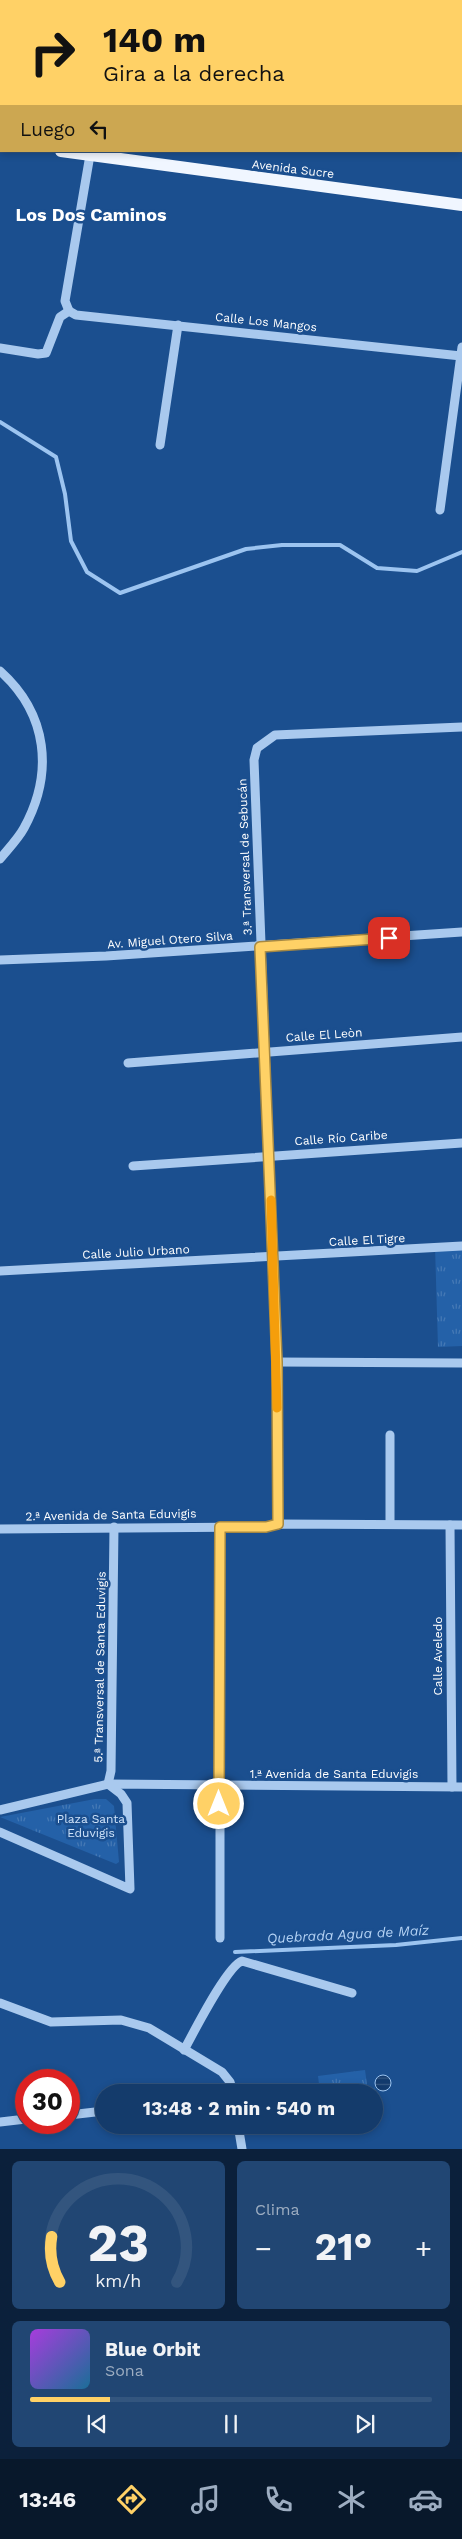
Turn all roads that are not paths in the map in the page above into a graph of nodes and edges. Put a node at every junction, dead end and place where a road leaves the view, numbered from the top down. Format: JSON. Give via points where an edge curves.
{"nodes":[{"id":1,"x":68,"y":152,"type":"edge"},
{"id":2,"x":90,"y":155,"type":"junction"},
{"id":3,"x":140,"y":157,"type":"edge"},
{"id":4,"x":462,"y":205,"type":"edge"},
{"id":5,"x":68,"y":311,"type":"junction"},
{"id":6,"x":178,"y":325,"type":"junction"},
{"id":7,"x":0,"y":348,"type":"edge"},
{"id":8,"x":461,"y":352,"type":"edge"},
{"id":9,"x":160,"y":445,"type":"dead end"},
{"id":10,"x":440,"y":510,"type":"dead end"},
{"id":11,"x":0,"y":671,"type":"edge"},
{"id":12,"x":462,"y":727,"type":"edge"},
{"id":13,"x":0,"y":859,"type":"edge"},
{"id":14,"x":462,"y":932,"type":"edge"},
{"id":15,"x":260,"y":947,"type":"junction"},
{"id":16,"x":0,"y":960,"type":"edge"},
{"id":17,"x":462,"y":1038,"type":"edge"},
{"id":18,"x":265,"y":1052,"type":"junction"},
{"id":19,"x":128,"y":1063,"type":"dead end"},
{"id":20,"x":462,"y":1143,"type":"edge"},
{"id":21,"x":270,"y":1156,"type":"junction"},
{"id":22,"x":133,"y":1166,"type":"dead end"},
{"id":23,"x":462,"y":1246,"type":"edge"},
{"id":24,"x":273,"y":1258,"type":"junction"},
{"id":25,"x":0,"y":1271,"type":"edge"},
{"id":26,"x":277,"y":1362,"type":"junction"},
{"id":27,"x":462,"y":1363,"type":"edge"},
{"id":28,"x":390,"y":1434,"type":"dead end"},
{"id":29,"x":278,"y":1524,"type":"junction"},
{"id":30,"x":390,"y":1524,"type":"junction"},
{"id":31,"x":450,"y":1525,"type":"junction"},
{"id":32,"x":462,"y":1525,"type":"edge"},
{"id":33,"x":220,"y":1527,"type":"junction"},
{"id":34,"x":114,"y":1528,"type":"junction"},
{"id":35,"x":0,"y":1529,"type":"edge"},
{"id":36,"x":108,"y":1784,"type":"junction"},
{"id":37,"x":219,"y":1785,"type":"junction"},
{"id":38,"x":452,"y":1787,"type":"junction"},
{"id":39,"x":462,"y":1787,"type":"edge"},
{"id":40,"x":0,"y":1810,"type":"edge"},
{"id":41,"x":0,"y":1832,"type":"edge"},
{"id":42,"x":220,"y":1938,"type":"dead end"},
{"id":43,"x":352,"y":1993,"type":"dead end"},
{"id":44,"x":0,"y":2003,"type":"edge"},
{"id":45,"x":184,"y":2050,"type":"junction"},
{"id":46,"x":230,"y":2084,"type":"edge"},
{"id":47,"x":95,"y":2112,"type":"edge"},
{"id":48,"x":80,"y":2114,"type":"edge"},
{"id":49,"x":15,"y":2120,"type":"edge"},
{"id":50,"x":0,"y":2122,"type":"edge"},
{"id":51,"x":240,"y":2134,"type":"edge"},
{"id":52,"x":242,"y":2149,"type":"edge"}],
"edges":[{"from":1,"to":2,"type":"main road","name":"Avenida Sucre"},
{"from":2,"to":3,"type":"main road","name":"Avenida Sucre"},
{"from":2,"to":5,"type":"street","via":[[65,301]]},
{"from":3,"to":4,"type":"main road","name":"Avenida Sucre"},
{"from":5,"to":6,"type":"street","name":"Calle Los Mangos","via":[[76,315]]},
{"from":5,"to":7,"type":"street","via":[[60,317],[46,353]]},
{"from":6,"to":8,"type":"street","name":"Calle Los Mangos"},
{"from":6,"to":9,"type":"street"},
{"from":8,"to":10,"type":"street"},
{"from":11,"to":13,"type":"street","via":[[22,692],[34,713],[40,732],[42,769],[31,814],[23,831]]},
{"from":12,"to":15,"type":"street","name":"3.ª Transversal de Sebucán","via":[[275,735],[257,748],[254,760]]},
{"from":14,"to":15,"type":"street","name":"Av. Miguel Otero Silva"},
{"from":15,"to":16,"type":"street","name":"Av. Miguel Otero Silva"},
{"from":15,"to":18,"type":"street","name":"3.ª Transversal de Sebucán"},
{"from":17,"to":18,"type":"street","name":"Calle El Leòn"},
{"from":18,"to":19,"type":"street","name":"Calle El Leòn"},
{"from":18,"to":21,"type":"street","name":"3.ª Transversal de Sebucán"},
{"from":20,"to":21,"type":"street","name":"Calle Río Caribe"},
{"from":21,"to":22,"type":"street","name":"Calle Río Caribe"},
{"from":21,"to":24,"type":"street","name":"3.ª Transversal de Sebucán"},
{"from":23,"to":24,"type":"street","name":"Calle El Tigre"},
{"from":24,"to":25,"type":"street","name":"Calle Julio Urbano"},
{"from":24,"to":26,"type":"street","name":"3.ª Transversal de Sebucán"},
{"from":26,"to":27,"type":"street"},
{"from":26,"to":29,"type":"street","name":"3.ª Transversal de Sebucán"},
{"from":28,"to":30,"type":"street"},
{"from":29,"to":30,"type":"street","name":"2.ª Avenida de Santa Eduvigis"},
{"from":29,"to":33,"type":"street","name":"2.ª Avenida de Santa Eduvigis"},
{"from":30,"to":31,"type":"street","name":"2.ª Avenida de Santa Eduvigis"},
{"from":31,"to":32,"type":"street","name":"2.ª Avenida de Santa Eduvigis"},
{"from":31,"to":38,"type":"street","name":"Calle Aveledo"},
{"from":33,"to":34,"type":"street","name":"2.ª Avenida de Santa Eduvigis"},
{"from":33,"to":37,"type":"street"},
{"from":34,"to":35,"type":"street","name":"2.ª Avenida de Santa Eduvigis"},
{"from":34,"to":36,"type":"street","name":"5.ª Transversal de Santa Eduvigis","via":[[111,1771]]},
{"from":36,"to":37,"type":"street","name":"1.ª Avenida de Santa Eduvigis"},
{"from":36,"to":40,"type":"street","name":"1.ª Avenida de Santa Eduvigis"},
{"from":36,"to":41,"type":"street","via":[[127,1803],[130,1889]]},
{"from":37,"to":38,"type":"street","name":"1.ª Avenida de Santa Eduvigis"},
{"from":37,"to":42,"type":"street"},
{"from":38,"to":39,"type":"street","name":"1.ª Avenida de Santa Eduvigis"},
{"from":43,"to":45,"type":"street","via":[[238,1962],[227,1974]]},
{"from":44,"to":45,"type":"street","via":[[51,2022],[120,2020],[149,2028]]},
{"from":45,"to":46,"type":"street","via":[[222,2072]]},
{"from":47,"to":48,"type":"street"},
{"from":49,"to":50,"type":"street"},
{"from":51,"to":52,"type":"street"}]}
